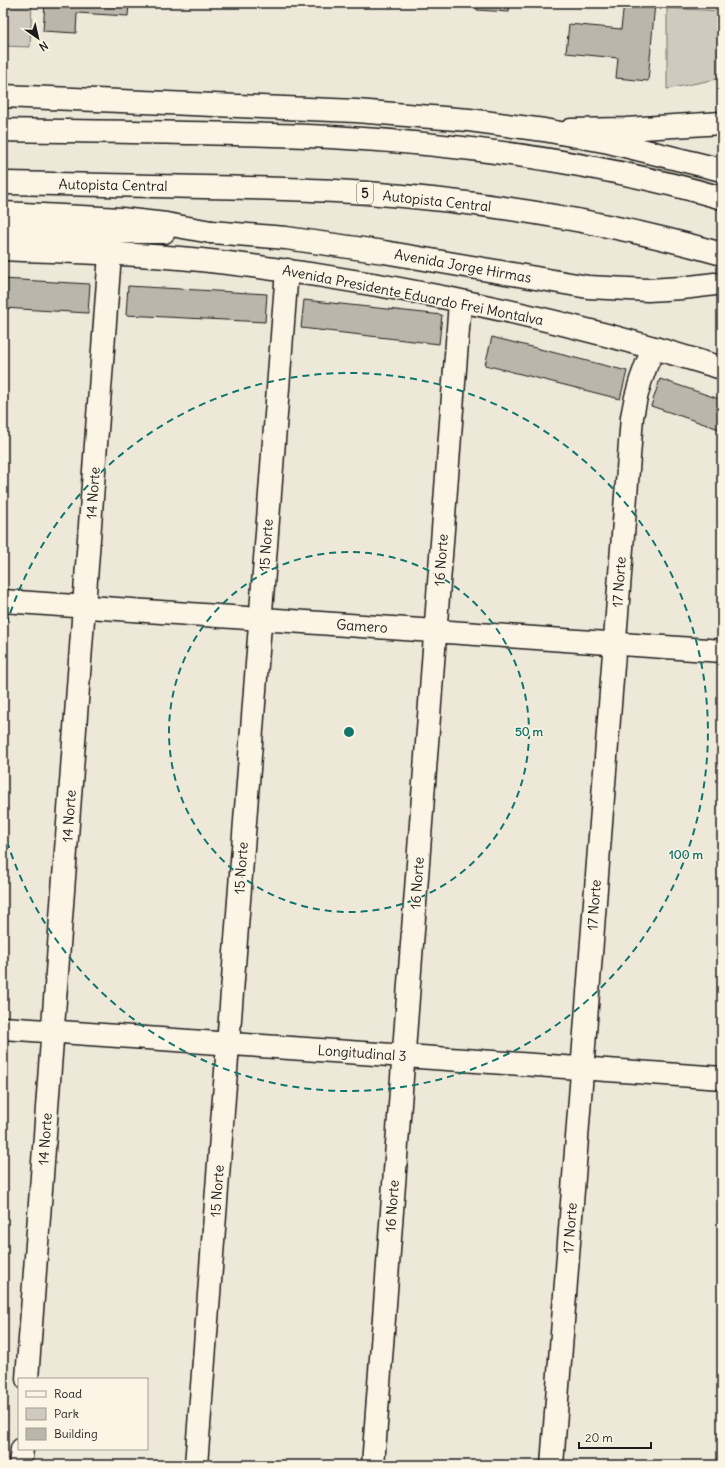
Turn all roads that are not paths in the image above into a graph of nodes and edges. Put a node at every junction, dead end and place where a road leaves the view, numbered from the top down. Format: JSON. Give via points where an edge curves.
{"nodes":[{"id":1,"x":3,"y":96,"type":"edge"},
{"id":2,"x":722,"y":123,"type":"edge"},
{"id":3,"x":3,"y":130,"type":"edge"},
{"id":4,"x":544,"y":130,"type":"junction"},
{"id":5,"x":722,"y":170,"type":"edge"},
{"id":6,"x":3,"y":183,"type":"edge"},
{"id":7,"x":722,"y":198,"type":"edge"},
{"id":8,"x":3,"y":213,"type":"edge"},
{"id":9,"x":3,"y":232,"type":"edge"},
{"id":10,"x":211,"y":232,"type":"junction"},
{"id":11,"x":3,"y":249,"type":"edge"},
{"id":12,"x":110,"y":254,"type":"junction"},
{"id":13,"x":722,"y":254,"type":"edge"},
{"id":14,"x":287,"y":270,"type":"junction"},
{"id":15,"x":715,"y":284,"type":"dead end"},
{"id":16,"x":460,"y":302,"type":"junction"},
{"id":17,"x":654,"y":348,"type":"junction"},
{"id":18,"x":722,"y":368,"type":"edge"},
{"id":19,"x":3,"y":601,"type":"edge"},
{"id":20,"x":84,"y":606,"type":"junction"},
{"id":21,"x":260,"y":619,"type":"junction"},
{"id":22,"x":436,"y":631,"type":"junction"},
{"id":23,"x":614,"y":643,"type":"junction"},
{"id":24,"x":722,"y":651,"type":"edge"},
{"id":25,"x":3,"y":1028,"type":"edge"},
{"id":26,"x":53,"y":1032,"type":"junction"},
{"id":27,"x":228,"y":1044,"type":"junction"},
{"id":28,"x":404,"y":1056,"type":"junction"},
{"id":29,"x":582,"y":1069,"type":"junction"},
{"id":30,"x":722,"y":1078,"type":"edge"},
{"id":31,"x":27,"y":1378,"type":"edge"},
{"id":32,"x":22,"y":1450,"type":"edge"},
{"id":33,"x":20,"y":1465,"type":"edge"},
{"id":34,"x":196,"y":1465,"type":"edge"},
{"id":35,"x":373,"y":1465,"type":"edge"},
{"id":36,"x":552,"y":1465,"type":"edge"}],
"edges":[{"from":1,"to":4,"type":"main road","via":[[363,111],[469,120]]},
{"from":2,"to":4,"type":"main road","via":[[626,129]]},
{"from":3,"to":7,"type":"main road","via":[[256,134],[408,143],[570,164],[638,177]]},
{"from":4,"to":5,"type":"main road","via":[[616,144]]},
{"from":6,"to":13,"type":"main road","name":"Autopista Central","number":"5","via":[[299,189],[367,193],[506,209],[575,220]]},
{"from":8,"to":10,"type":"main road","via":[[121,219]]},
{"from":9,"to":10,"type":"main road"},
{"from":10,"to":15,"type":"main road","name":"Avenida Jorge Hirmas","via":[[286,238],[370,249],[588,287],[648,290]]},
{"from":11,"to":12,"type":"main road","name":"Avenida Presidente Eduardo Frei Montalva"},
{"from":12,"to":14,"type":"main road","name":"Avenida Presidente Eduardo Frei Montalva","via":[[199,260]]},
{"from":12,"to":20,"type":"main road","name":"14 Norte"},
{"from":14,"to":16,"type":"main road","name":"Avenida Presidente Eduardo Frei Montalva","via":[[374,284]]},
{"from":14,"to":21,"type":"main road","name":"15 Norte"},
{"from":16,"to":17,"type":"main road","name":"Avenida Presidente Eduardo Frei Montalva"},
{"from":16,"to":22,"type":"main road","name":"16 Norte"},
{"from":17,"to":18,"type":"main road","name":"Avenida Presidente Eduardo Frei Montalva"},
{"from":17,"to":23,"type":"main road","name":"17 Norte","via":[[642,375],[632,417]]},
{"from":19,"to":20,"type":"main road","name":"Gamero"},
{"from":20,"to":21,"type":"main road","name":"Gamero"},
{"from":20,"to":26,"type":"main road","name":"14 Norte"},
{"from":21,"to":22,"type":"main road","name":"Gamero"},
{"from":21,"to":27,"type":"main road","name":"15 Norte"},
{"from":22,"to":23,"type":"main road","name":"Gamero"},
{"from":22,"to":28,"type":"main road","name":"16 Norte"},
{"from":23,"to":24,"type":"main road","name":"Gamero"},
{"from":23,"to":29,"type":"main road","name":"17 Norte"},
{"from":25,"to":26,"type":"main road","name":"Longitudinal 3"},
{"from":26,"to":27,"type":"main road","name":"Longitudinal 3"},
{"from":26,"to":31,"type":"main road","name":"14 Norte"},
{"from":27,"to":28,"type":"main road","name":"Longitudinal 3"},
{"from":27,"to":34,"type":"main road","name":"15 Norte"},
{"from":28,"to":29,"type":"main road","name":"Longitudinal 3"},
{"from":28,"to":35,"type":"main road","name":"16 Norte"},
{"from":29,"to":30,"type":"main road","name":"Longitudinal 3"},
{"from":29,"to":36,"type":"main road","name":"17 Norte"},
{"from":32,"to":33,"type":"main road"}]}
